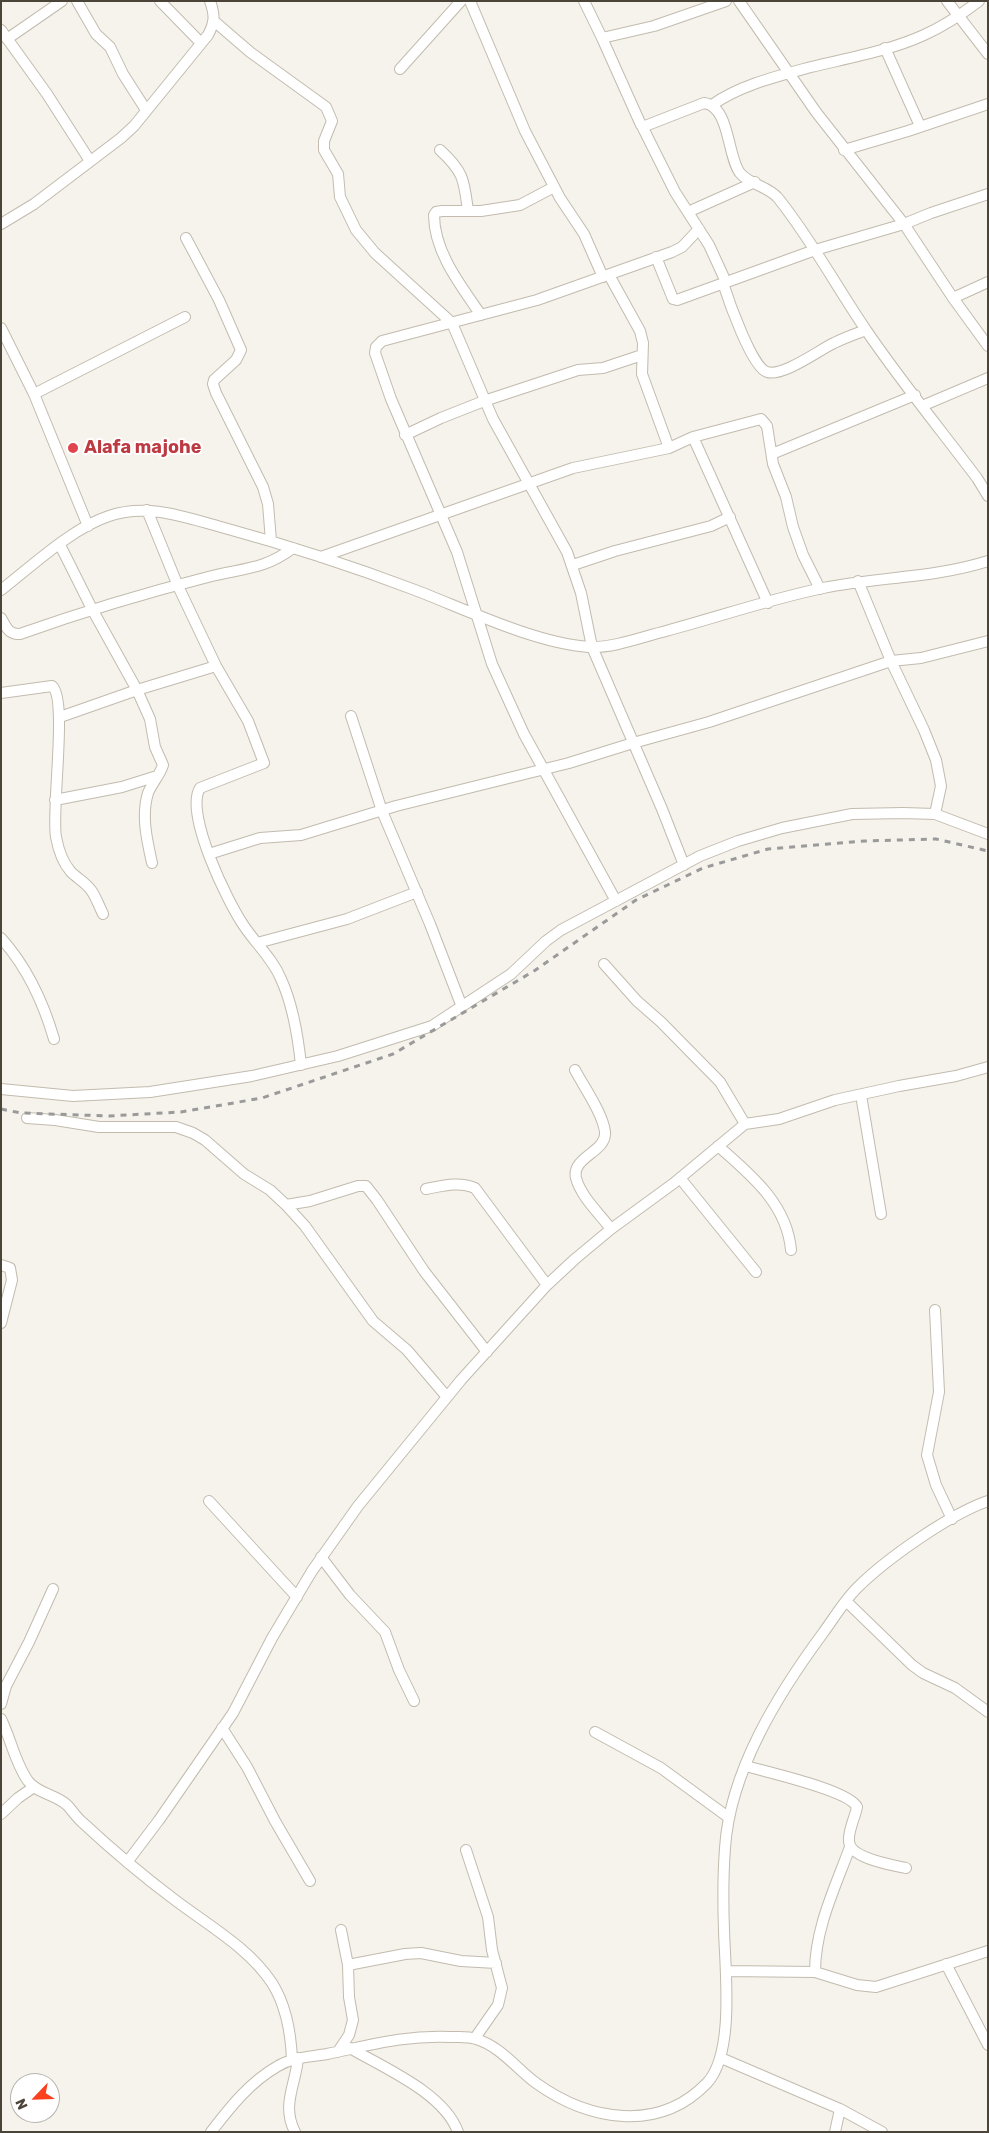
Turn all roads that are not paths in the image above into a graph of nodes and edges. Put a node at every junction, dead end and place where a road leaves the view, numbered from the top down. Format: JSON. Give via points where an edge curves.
{"nodes":[{"id":1,"x":62,"y":1,"type":"edge"},
{"id":2,"x":77,"y":1,"type":"edge"},
{"id":3,"x":160,"y":1,"type":"edge"},
{"id":4,"x":210,"y":1,"type":"edge"},
{"id":5,"x":461,"y":1,"type":"edge"},
{"id":6,"x":470,"y":1,"type":"edge"},
{"id":7,"x":584,"y":1,"type":"edge"},
{"id":8,"x":726,"y":1,"type":"edge"},
{"id":9,"x":739,"y":1,"type":"edge"},
{"id":10,"x":947,"y":1,"type":"edge"},
{"id":11,"x":979,"y":1,"type":"edge"},
{"id":12,"x":958,"y":17,"type":"junction"},
{"id":13,"x":214,"y":22,"type":"junction"},
{"id":14,"x":1,"y":30,"type":"edge"},
{"id":15,"x":602,"y":38,"type":"junction"},
{"id":16,"x":7,"y":39,"type":"junction"},
{"id":17,"x":201,"y":43,"type":"junction"},
{"id":18,"x":885,"y":48,"type":"junction"},
{"id":19,"x":988,"y":54,"type":"edge"},
{"id":20,"x":400,"y":70,"type":"dead end"},
{"id":21,"x":790,"y":73,"type":"junction"},
{"id":22,"x":988,"y":104,"type":"edge"},
{"id":23,"x":712,"y":105,"type":"junction"},
{"id":24,"x":146,"y":110,"type":"junction"},
{"id":25,"x":642,"y":126,"type":"junction"},
{"id":26,"x":920,"y":126,"type":"junction"},
{"id":27,"x":440,"y":150,"type":"dead end"},
{"id":28,"x":844,"y":150,"type":"junction"},
{"id":29,"x":90,"y":161,"type":"junction"},
{"id":30,"x":755,"y":182,"type":"junction"},
{"id":31,"x":554,"y":187,"type":"junction"},
{"id":32,"x":988,"y":194,"type":"edge"},
{"id":33,"x":468,"y":211,"type":"junction"},
{"id":34,"x":688,"y":212,"type":"junction"},
{"id":35,"x":1,"y":224,"type":"edge"},
{"id":36,"x":904,"y":224,"type":"junction"},
{"id":37,"x":699,"y":229,"type":"junction"},
{"id":38,"x":186,"y":238,"type":"dead end"},
{"id":39,"x":815,"y":250,"type":"junction"},
{"id":40,"x":656,"y":257,"type":"junction"},
{"id":41,"x":606,"y":276,"type":"junction"},
{"id":42,"x":988,"y":282,"type":"edge"},
{"id":43,"x":724,"y":283,"type":"junction"},
{"id":44,"x":952,"y":298,"type":"junction"},
{"id":45,"x":481,"y":315,"type":"junction"},
{"id":46,"x":185,"y":317,"type":"dead end"},
{"id":47,"x":452,"y":323,"type":"junction"},
{"id":48,"x":1,"y":328,"type":"edge"},
{"id":49,"x":866,"y":330,"type":"junction"},
{"id":50,"x":988,"y":346,"type":"edge"},
{"id":51,"x":642,"y":355,"type":"junction"},
{"id":52,"x":988,"y":378,"type":"edge"},
{"id":53,"x":34,"y":394,"type":"junction"},
{"id":54,"x":915,"y":395,"type":"junction"},
{"id":55,"x":484,"y":401,"type":"junction"},
{"id":56,"x":922,"y":406,"type":"junction"},
{"id":57,"x":406,"y":435,"type":"junction"},
{"id":58,"x":693,"y":437,"type":"junction"},
{"id":59,"x":669,"y":448,"type":"junction"},
{"id":60,"x":772,"y":454,"type":"junction"},
{"id":61,"x":528,"y":484,"type":"junction"},
{"id":62,"x":988,"y":496,"type":"edge"},
{"id":63,"x":147,"y":510,"type":"junction"},
{"id":64,"x":440,"y":514,"type":"junction"},
{"id":65,"x":730,"y":517,"type":"junction"},
{"id":66,"x":88,"y":526,"type":"junction"},
{"id":67,"x":271,"y":541,"type":"junction"},
{"id":68,"x":60,"y":545,"type":"junction"},
{"id":69,"x":293,"y":548,"type":"junction"},
{"id":70,"x":321,"y":557,"type":"junction"},
{"id":71,"x":988,"y":560,"type":"edge"},
{"id":72,"x":573,"y":565,"type":"junction"},
{"id":73,"x":858,"y":582,"type":"junction"},
{"id":74,"x":178,"y":586,"type":"junction"},
{"id":75,"x":820,"y":589,"type":"junction"},
{"id":76,"x":1,"y":590,"type":"edge"},
{"id":77,"x":768,"y":603,"type":"junction"},
{"id":78,"x":92,"y":609,"type":"junction"},
{"id":79,"x":477,"y":614,"type":"junction"},
{"id":80,"x":1,"y":618,"type":"edge"},
{"id":81,"x":988,"y":641,"type":"edge"},
{"id":82,"x":592,"y":647,"type":"junction"},
{"id":83,"x":891,"y":661,"type":"junction"},
{"id":84,"x":216,"y":666,"type":"junction"},
{"id":85,"x":138,"y":690,"type":"junction"},
{"id":86,"x":1,"y":693,"type":"edge"},
{"id":87,"x":351,"y":716,"type":"dead end"},
{"id":88,"x":60,"y":717,"type":"junction"},
{"id":89,"x":633,"y":743,"type":"junction"},
{"id":90,"x":544,"y":770,"type":"junction"},
{"id":91,"x":157,"y":776,"type":"junction"},
{"id":92,"x":55,"y":800,"type":"junction"},
{"id":93,"x":382,"y":810,"type":"junction"},
{"id":94,"x":935,"y":814,"type":"junction"},
{"id":95,"x":988,"y":834,"type":"edge"},
{"id":96,"x":209,"y":854,"type":"junction"},
{"id":97,"x":152,"y":863,"type":"dead end"},
{"id":98,"x":684,"y":865,"type":"junction"},
{"id":99,"x":417,"y":892,"type":"junction"},
{"id":100,"x":616,"y":901,"type":"junction"},
{"id":101,"x":103,"y":914,"type":"dead end"},
{"id":102,"x":1,"y":938,"type":"edge"},
{"id":103,"x":257,"y":943,"type":"junction"},
{"id":104,"x":604,"y":964,"type":"dead end"},
{"id":105,"x":462,"y":1007,"type":"junction"},
{"id":106,"x":54,"y":1039,"type":"dead end"},
{"id":107,"x":302,"y":1065,"type":"junction"},
{"id":108,"x":988,"y":1067,"type":"edge"},
{"id":109,"x":575,"y":1070,"type":"dead end"},
{"id":110,"x":1,"y":1089,"type":"edge"},
{"id":111,"x":861,"y":1095,"type":"junction"},
{"id":112,"x":27,"y":1118,"type":"dead end"},
{"id":113,"x":746,"y":1124,"type":"junction"},
{"id":114,"x":718,"y":1146,"type":"junction"},
{"id":115,"x":680,"y":1178,"type":"junction"},
{"id":116,"x":426,"y":1189,"type":"dead end"},
{"id":117,"x":286,"y":1205,"type":"junction"},
{"id":118,"x":881,"y":1214,"type":"dead end"},
{"id":119,"x":611,"y":1229,"type":"junction"},
{"id":120,"x":791,"y":1250,"type":"dead end"},
{"id":121,"x":1,"y":1265,"type":"edge"},
{"id":122,"x":756,"y":1272,"type":"dead end"},
{"id":123,"x":547,"y":1286,"type":"junction"},
{"id":124,"x":935,"y":1310,"type":"dead end"},
{"id":125,"x":1,"y":1323,"type":"edge"},
{"id":126,"x":487,"y":1352,"type":"junction"},
{"id":127,"x":447,"y":1397,"type":"junction"},
{"id":128,"x":209,"y":1501,"type":"dead end"},
{"id":129,"x":988,"y":1501,"type":"edge"},
{"id":130,"x":952,"y":1519,"type":"junction"},
{"id":131,"x":321,"y":1557,"type":"junction"},
{"id":132,"x":53,"y":1589,"type":"dead end"},
{"id":133,"x":296,"y":1597,"type":"junction"},
{"id":134,"x":846,"y":1601,"type":"junction"},
{"id":135,"x":3,"y":1691,"type":"edge"},
{"id":136,"x":414,"y":1700,"type":"dead end"},
{"id":137,"x":1,"y":1704,"type":"edge"},
{"id":138,"x":988,"y":1712,"type":"edge"},
{"id":139,"x":1,"y":1719,"type":"edge"},
{"id":140,"x":222,"y":1728,"type":"junction"},
{"id":141,"x":595,"y":1732,"type":"dead end"},
{"id":142,"x":746,"y":1766,"type":"junction"},
{"id":143,"x":34,"y":1787,"type":"junction"},
{"id":144,"x":1,"y":1814,"type":"edge"},
{"id":145,"x":728,"y":1817,"type":"junction"},
{"id":146,"x":850,"y":1847,"type":"junction"},
{"id":147,"x":466,"y":1850,"type":"dead end"},
{"id":148,"x":128,"y":1861,"type":"junction"},
{"id":149,"x":906,"y":1868,"type":"dead end"},
{"id":150,"x":310,"y":1881,"type":"dead end"},
{"id":151,"x":341,"y":1930,"type":"dead end"},
{"id":152,"x":988,"y":1951,"type":"edge"},
{"id":153,"x":496,"y":1963,"type":"junction"},
{"id":154,"x":946,"y":1964,"type":"junction"},
{"id":155,"x":348,"y":1965,"type":"junction"},
{"id":156,"x":726,"y":1971,"type":"junction"},
{"id":157,"x":815,"y":1972,"type":"junction"},
{"id":158,"x":475,"y":2038,"type":"junction"},
{"id":159,"x":988,"y":2045,"type":"edge"},
{"id":160,"x":350,"y":2048,"type":"junction"},
{"id":161,"x":339,"y":2050,"type":"junction"},
{"id":162,"x":721,"y":2058,"type":"junction"},
{"id":163,"x":295,"y":2059,"type":"junction"},
{"id":164,"x":840,"y":2109,"type":"junction"},
{"id":165,"x":211,"y":2132,"type":"edge"},
{"id":166,"x":295,"y":2132,"type":"edge"},
{"id":167,"x":458,"y":2132,"type":"edge"},
{"id":168,"x":835,"y":2132,"type":"edge"},
{"id":169,"x":882,"y":2132,"type":"edge"}],
"edges":[{"from":1,"to":16,"type":"street"},
{"from":2,"to":24,"type":"street","via":[[96,34],[110,47]]},
{"from":3,"to":17,"type":"street"},
{"from":4,"to":13,"type":"street"},
{"from":5,"to":20,"type":"street"},
{"from":6,"to":31,"type":"street","via":[[525,131]]},
{"from":7,"to":15,"type":"street"},
{"from":8,"to":15,"type":"street","via":[[654,26]]},
{"from":9,"to":21,"type":"street"},
{"from":10,"to":12,"type":"street"},
{"from":11,"to":12,"type":"street"},
{"from":12,"to":18,"type":"street","via":[[922,36]]},
{"from":12,"to":19,"type":"street"},
{"from":13,"to":17,"type":"street"},
{"from":13,"to":47,"type":"street","via":[[326,107],[332,121],[324,150],[338,174],[340,197],[356,230],[375,253]]},
{"from":14,"to":16,"type":"street"},
{"from":15,"to":25,"type":"street"},
{"from":16,"to":29,"type":"street"},
{"from":17,"to":24,"type":"street"},
{"from":18,"to":21,"type":"street"},
{"from":18,"to":26,"type":"street"},
{"from":21,"to":23,"type":"street","via":[[738,90]]},
{"from":21,"to":28,"type":"street"},
{"from":22,"to":26,"type":"street"},
{"from":23,"to":25,"type":"street","via":[[704,103]]},
{"from":23,"to":30,"type":"street","via":[[725,126],[738,171]]},
{"from":24,"to":29,"type":"street","via":[[121,138]]},
{"from":25,"to":34,"type":"street"},
{"from":26,"to":28,"type":"street"},
{"from":27,"to":33,"type":"street","via":[[459,168]]},
{"from":28,"to":36,"type":"street"},
{"from":29,"to":35,"type":"street","via":[[34,204]]},
{"from":30,"to":34,"type":"street"},
{"from":30,"to":39,"type":"street","via":[[778,198]]},
{"from":31,"to":33,"type":"street","via":[[520,205]]},
{"from":31,"to":41,"type":"street"},
{"from":32,"to":36,"type":"street"},
{"from":33,"to":45,"type":"street","via":[[442,210],[436,212],[434,220],[451,269]]},
{"from":34,"to":37,"type":"street"},
{"from":36,"to":39,"type":"street"},
{"from":36,"to":44,"type":"street"},
{"from":37,"to":40,"type":"street","via":[[682,247]]},
{"from":37,"to":43,"type":"street"},
{"from":38,"to":67,"type":"street","via":[[241,350],[213,384],[263,487]]},
{"from":39,"to":43,"type":"street"},
{"from":39,"to":49,"type":"street"},
{"from":40,"to":41,"type":"street"},
{"from":40,"to":43,"type":"street","via":[[676,300]]},
{"from":41,"to":45,"type":"street"},
{"from":41,"to":51,"type":"street","via":[[640,331]]},
{"from":42,"to":44,"type":"street"},
{"from":43,"to":49,"type":"street","via":[[751,351],[767,372],[801,363],[832,344]]},
{"from":44,"to":50,"type":"street"},
{"from":45,"to":47,"type":"street"},
{"from":46,"to":53,"type":"street"},
{"from":47,"to":55,"type":"street"},
{"from":47,"to":57,"type":"street","via":[[382,341],[376,347],[382,375]]},
{"from":48,"to":53,"type":"street"},
{"from":49,"to":54,"type":"street"},
{"from":51,"to":55,"type":"street","via":[[603,368],[578,370]]},
{"from":51,"to":59,"type":"street","via":[[645,385]]},
{"from":52,"to":56,"type":"street"},
{"from":53,"to":66,"type":"street"},
{"from":54,"to":56,"type":"street"},
{"from":54,"to":60,"type":"street"},
{"from":55,"to":57,"type":"street"},
{"from":55,"to":61,"type":"street"},
{"from":56,"to":62,"type":"street"},
{"from":57,"to":64,"type":"street"},
{"from":58,"to":59,"type":"street"},
{"from":58,"to":60,"type":"street","via":[[761,419],[767,426]]},
{"from":58,"to":65,"type":"street"},
{"from":59,"to":61,"type":"street","via":[[574,468]]},
{"from":60,"to":75,"type":"street","via":[[803,555]]},
{"from":61,"to":64,"type":"street"},
{"from":61,"to":72,"type":"street","via":[[558,532]]},
{"from":63,"to":66,"type":"street","via":[[109,516]]},
{"from":63,"to":67,"type":"street","via":[[178,515]]},
{"from":63,"to":74,"type":"street"},
{"from":64,"to":70,"type":"street"},
{"from":64,"to":79,"type":"street","via":[[457,552]]},
{"from":65,"to":72,"type":"street","via":[[711,526]]},
{"from":65,"to":77,"type":"street"},
{"from":66,"to":68,"type":"street"},
{"from":67,"to":69,"type":"street"},
{"from":68,"to":76,"type":"street"},
{"from":68,"to":78,"type":"street"},
{"from":69,"to":70,"type":"street"},
{"from":69,"to":74,"type":"street","via":[[269,563]]},
{"from":70,"to":79,"type":"street"},
{"from":71,"to":73,"type":"street","via":[[961,569]]},
{"from":72,"to":82,"type":"street"},
{"from":73,"to":75,"type":"street"},
{"from":73,"to":83,"type":"street"},
{"from":74,"to":78,"type":"street"},
{"from":74,"to":84,"type":"street"},
{"from":75,"to":77,"type":"street"},
{"from":77,"to":82,"type":"street","via":[[641,638]]},
{"from":78,"to":80,"type":"street","via":[[14,635]]},
{"from":78,"to":85,"type":"street"},
{"from":79,"to":82,"type":"street","via":[[533,635]]},
{"from":79,"to":90,"type":"street","via":[[492,664]]},
{"from":81,"to":83,"type":"street","via":[[921,658]]},
{"from":82,"to":89,"type":"street"},
{"from":83,"to":89,"type":"street","via":[[709,722]]},
{"from":83,"to":94,"type":"street","via":[[924,730],[940,775]]},
{"from":84,"to":85,"type":"street"},
{"from":84,"to":96,"type":"street","via":[[248,721],[264,763],[200,788],[197,793],[198,814]]},
{"from":85,"to":88,"type":"street"},
{"from":85,"to":91,"type":"street","via":[[163,765]]},
{"from":86,"to":88,"type":"street","via":[[52,686],[59,696]]},
{"from":87,"to":93,"type":"street"},
{"from":88,"to":92,"type":"street"},
{"from":89,"to":90,"type":"street"},
{"from":89,"to":98,"type":"street"},
{"from":90,"to":93,"type":"street"},
{"from":90,"to":100,"type":"street"},
{"from":91,"to":92,"type":"street","via":[[122,787]]},
{"from":91,"to":97,"type":"street","via":[[148,793],[145,816]]},
{"from":92,"to":101,"type":"street","via":[[59,849],[70,871],[90,889]]},
{"from":93,"to":96,"type":"street","via":[[300,835],[260,838]]},
{"from":93,"to":99,"type":"street"},
{"from":94,"to":95,"type":"street"},
{"from":94,"to":98,"type":"street","via":[[852,814],[782,828],[738,841]]},
{"from":96,"to":103,"type":"street","via":[[231,904]]},
{"from":98,"to":100,"type":"street"},
{"from":99,"to":103,"type":"street","via":[[347,920]]},
{"from":99,"to":105,"type":"street"},
{"from":100,"to":105,"type":"street","via":[[557,933],[511,974]]},
{"from":102,"to":106,"type":"street","via":[[27,972]]},
{"from":103,"to":107,"type":"street","via":[[282,980],[296,1028]]},
{"from":104,"to":113,"type":"street","via":[[637,1002],[720,1082]]},
{"from":105,"to":107,"type":"street","via":[[432,1026]]},
{"from":107,"to":110,"type":"street","via":[[150,1092],[73,1096]]},
{"from":108,"to":111,"type":"street"},
{"from":109,"to":119,"type":"street","via":[[605,1132],[602,1144],[579,1165],[576,1177]]},
{"from":111,"to":113,"type":"street","via":[[779,1119]]},
{"from":111,"to":118,"type":"street"},
{"from":112,"to":117,"type":"street","via":[[98,1127],[182,1128],[205,1140]]},
{"from":113,"to":114,"type":"street"},
{"from":114,"to":115,"type":"street"},
{"from":114,"to":120,"type":"street","via":[[764,1188],[784,1219],[790,1233]]},
{"from":115,"to":119,"type":"street"},
{"from":115,"to":122,"type":"street"},
{"from":116,"to":123,"type":"street","via":[[455,1185],[475,1188]]},
{"from":117,"to":126,"type":"street","via":[[366,1186],[424,1271]]},
{"from":117,"to":127,"type":"street","via":[[305,1226],[373,1321],[407,1350]]},
{"from":119,"to":123,"type":"street"},
{"from":121,"to":125,"type":"street","via":[[10,1268],[12,1280]]},
{"from":123,"to":126,"type":"street"},
{"from":124,"to":130,"type":"street","via":[[939,1392],[926,1455]]},
{"from":126,"to":127,"type":"street"},
{"from":127,"to":131,"type":"street","via":[[386,1470]]},
{"from":128,"to":133,"type":"street"},
{"from":129,"to":130,"type":"street"},
{"from":130,"to":134,"type":"street","via":[[874,1572]]},
{"from":131,"to":133,"type":"street"},
{"from":131,"to":136,"type":"street","via":[[350,1595],[385,1632]]},
{"from":132,"to":135,"type":"street"},
{"from":133,"to":140,"type":"street"},
{"from":134,"to":138,"type":"street","via":[[912,1665],[955,1688]]},
{"from":134,"to":142,"type":"street","via":[[776,1702]]},
{"from":135,"to":137,"type":"street"},
{"from":139,"to":143,"type":"street","via":[[22,1771]]},
{"from":140,"to":148,"type":"street"},
{"from":140,"to":150,"type":"street","via":[[247,1766]]},
{"from":141,"to":145,"type":"street","via":[[661,1768]]},
{"from":142,"to":145,"type":"street"},
{"from":142,"to":146,"type":"street","via":[[850,1799],[856,1807],[848,1840]]},
{"from":143,"to":144,"type":"street"},
{"from":143,"to":148,"type":"street","via":[[66,1804]]},
{"from":145,"to":156,"type":"street","via":[[724,1849]]},
{"from":146,"to":149,"type":"street","via":[[867,1858]]},
{"from":146,"to":157,"type":"street","via":[[819,1932]]},
{"from":147,"to":153,"type":"street","via":[[485,1906]]},
{"from":148,"to":163,"type":"street","via":[[238,1947],[262,1971],[280,1997]]},
{"from":151,"to":155,"type":"street"},
{"from":152,"to":154,"type":"street"},
{"from":153,"to":155,"type":"street","via":[[461,1961],[420,1953]]},
{"from":153,"to":158,"type":"street","via":[[502,1997]]},
{"from":154,"to":157,"type":"street","via":[[876,1987]]},
{"from":154,"to":159,"type":"street"},
{"from":155,"to":161,"type":"street","via":[[353,2020],[349,2036]]},
{"from":156,"to":157,"type":"street"},
{"from":156,"to":162,"type":"street"},
{"from":158,"to":160,"type":"street","via":[[409,2037]]},
{"from":158,"to":162,"type":"street","via":[[560,2098],[622,2118],[659,2116],[681,2106],[708,2083]]},
{"from":160,"to":161,"type":"street"},
{"from":160,"to":167,"type":"street","via":[[423,2091],[449,2114]]},
{"from":161,"to":163,"type":"street"},
{"from":162,"to":164,"type":"street"},
{"from":163,"to":165,"type":"street","via":[[254,2082]]},
{"from":163,"to":166,"type":"street","via":[[290,2096],[291,2122]]},
{"from":164,"to":168,"type":"street"},
{"from":164,"to":169,"type":"street"}]}
